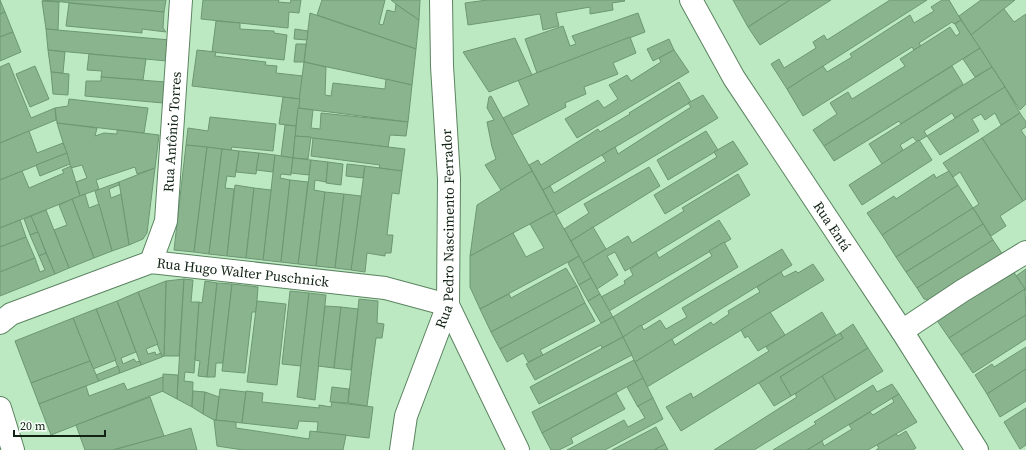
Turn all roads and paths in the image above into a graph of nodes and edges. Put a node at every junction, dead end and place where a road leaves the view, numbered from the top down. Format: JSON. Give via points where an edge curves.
{"nodes":[{"id":1,"x":181,"y":0,"type":"edge"},
{"id":2,"x":441,"y":0,"type":"edge"},
{"id":3,"x":691,"y":0,"type":"edge"},
{"id":4,"x":1026,"y":252,"type":"edge"},
{"id":5,"x":152,"y":262,"type":"junction"},
{"id":6,"x":448,"y":304,"type":"junction"},
{"id":7,"x":0,"y":323,"type":"edge"},
{"id":8,"x":902,"y":331,"type":"junction"},
{"id":9,"x":0,"y":408,"type":"edge"},
{"id":10,"x":13,"y":450,"type":"edge"},
{"id":11,"x":401,"y":450,"type":"edge"},
{"id":12,"x":518,"y":450,"type":"edge"},
{"id":13,"x":977,"y":450,"type":"edge"}],
"edges":[{"from":1,"to":5,"type":"street","name":"Rua Antônio Torres","via":[[166,221]]},
{"from":2,"to":6,"type":"street","name":"Rua Pedro Nascimento Ferrador","via":[[449,179]]},
{"from":3,"to":8,"type":"street","name":"Rua Entá","via":[[734,78]]},
{"from":4,"to":8,"type":"street"},
{"from":5,"to":6,"type":"street","name":"Rua Hugo Walter Puschnick","via":[[385,288]]},
{"from":5,"to":7,"type":"street","name":"Rua Hugo Walter Puschnick","via":[[10,314]]},
{"from":6,"to":11,"type":"street","name":"Rua Pedro Nascimento Ferrador","via":[[406,416]]},
{"from":6,"to":12,"type":"street"},
{"from":8,"to":13,"type":"street","name":"Rua Entá"},
{"from":9,"to":10,"type":"street"}]}
